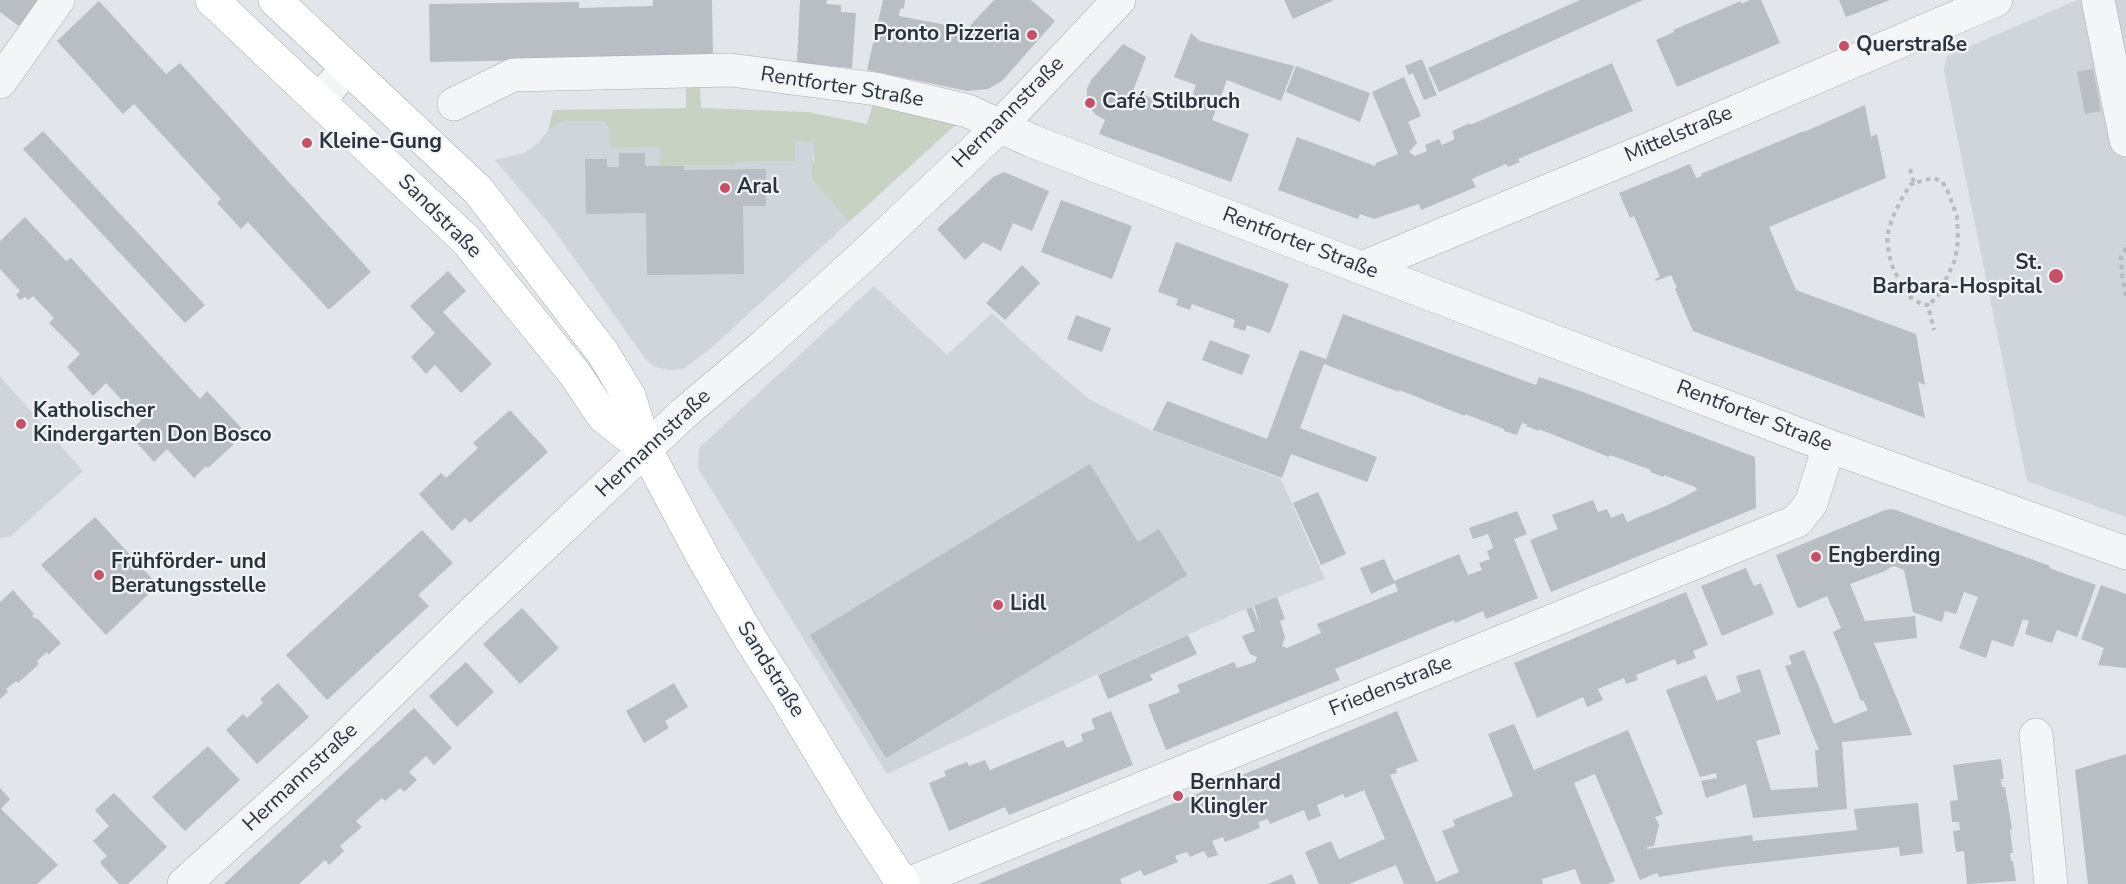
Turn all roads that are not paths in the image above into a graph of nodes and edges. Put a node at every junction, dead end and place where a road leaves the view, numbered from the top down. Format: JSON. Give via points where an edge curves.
{"nodes":[{"id":1,"x":58,"y":0,"type":"edge"},
{"id":2,"x":212,"y":0,"type":"edge"},
{"id":3,"x":275,"y":0,"type":"edge"},
{"id":4,"x":1119,"y":0,"type":"edge"},
{"id":5,"x":1996,"y":0,"type":"edge"},
{"id":6,"x":2098,"y":0,"type":"edge"},
{"id":7,"x":1958,"y":7,"type":"edge"},
{"id":8,"x":347,"y":68,"type":"junction"},
{"id":9,"x":0,"y":82,"type":"edge"},
{"id":10,"x":319,"y":100,"type":"junction"},
{"id":11,"x":454,"y":104,"type":"dead end"},
{"id":12,"x":1000,"y":126,"type":"junction"},
{"id":13,"x":2126,"y":140,"type":"edge"},
{"id":14,"x":1362,"y":268,"type":"junction"},
{"id":15,"x":1829,"y":446,"type":"junction"},
{"id":16,"x":646,"y":450,"type":"junction"},
{"id":17,"x":2126,"y":553,"type":"edge"},
{"id":18,"x":2036,"y":735,"type":"dead end"},
{"id":19,"x":184,"y":884,"type":"edge"},
{"id":20,"x":903,"y":884,"type":"edge"},
{"id":21,"x":908,"y":884,"type":"edge"},
{"id":22,"x":2051,"y":884,"type":"edge"}],
"edges":[{"from":1,"to":9,"type":"street"},
{"from":2,"to":10,"type":"main road","name":"Sandstraße"},
{"from":3,"to":8,"type":"main road","name":"Sandstraße"},
{"from":4,"to":12,"type":"street","name":"Hermannstraße"},
{"from":5,"to":7,"type":"street","name":"Mittelstraße"},
{"from":6,"to":13,"type":"street"},
{"from":7,"to":14,"type":"street","name":"Mittelstraße","via":[[1663,143]]},
{"from":8,"to":10,"type":"street"},
{"from":8,"to":16,"type":"main road","name":"Sandstraße","via":[[477,190],[603,353],[629,396]]},
{"from":10,"to":16,"type":"main road","name":"Sandstraße","via":[[467,241],[575,374],[603,416]]},
{"from":11,"to":12,"type":"street","name":"Rentforter Straße","via":[[513,75],[731,70],[876,89],[968,111]]},
{"from":12,"to":14,"type":"street","name":"Rentforter Straße"},
{"from":12,"to":16,"type":"street","name":"Hermannstraße"},
{"from":14,"to":15,"type":"street","name":"Rentforter Straße"},
{"from":15,"to":17,"type":"street","name":"Rentforter Straße"},
{"from":15,"to":21,"type":"street","name":"Friedenstraße","via":[[1811,503],[1797,521]]},
{"from":16,"to":19,"type":"street","name":"Hermannstraße","via":[[318,764]]},
{"from":16,"to":20,"type":"main road","name":"Sandstraße","via":[[751,640]]},
{"from":18,"to":22,"type":"street"}]}
